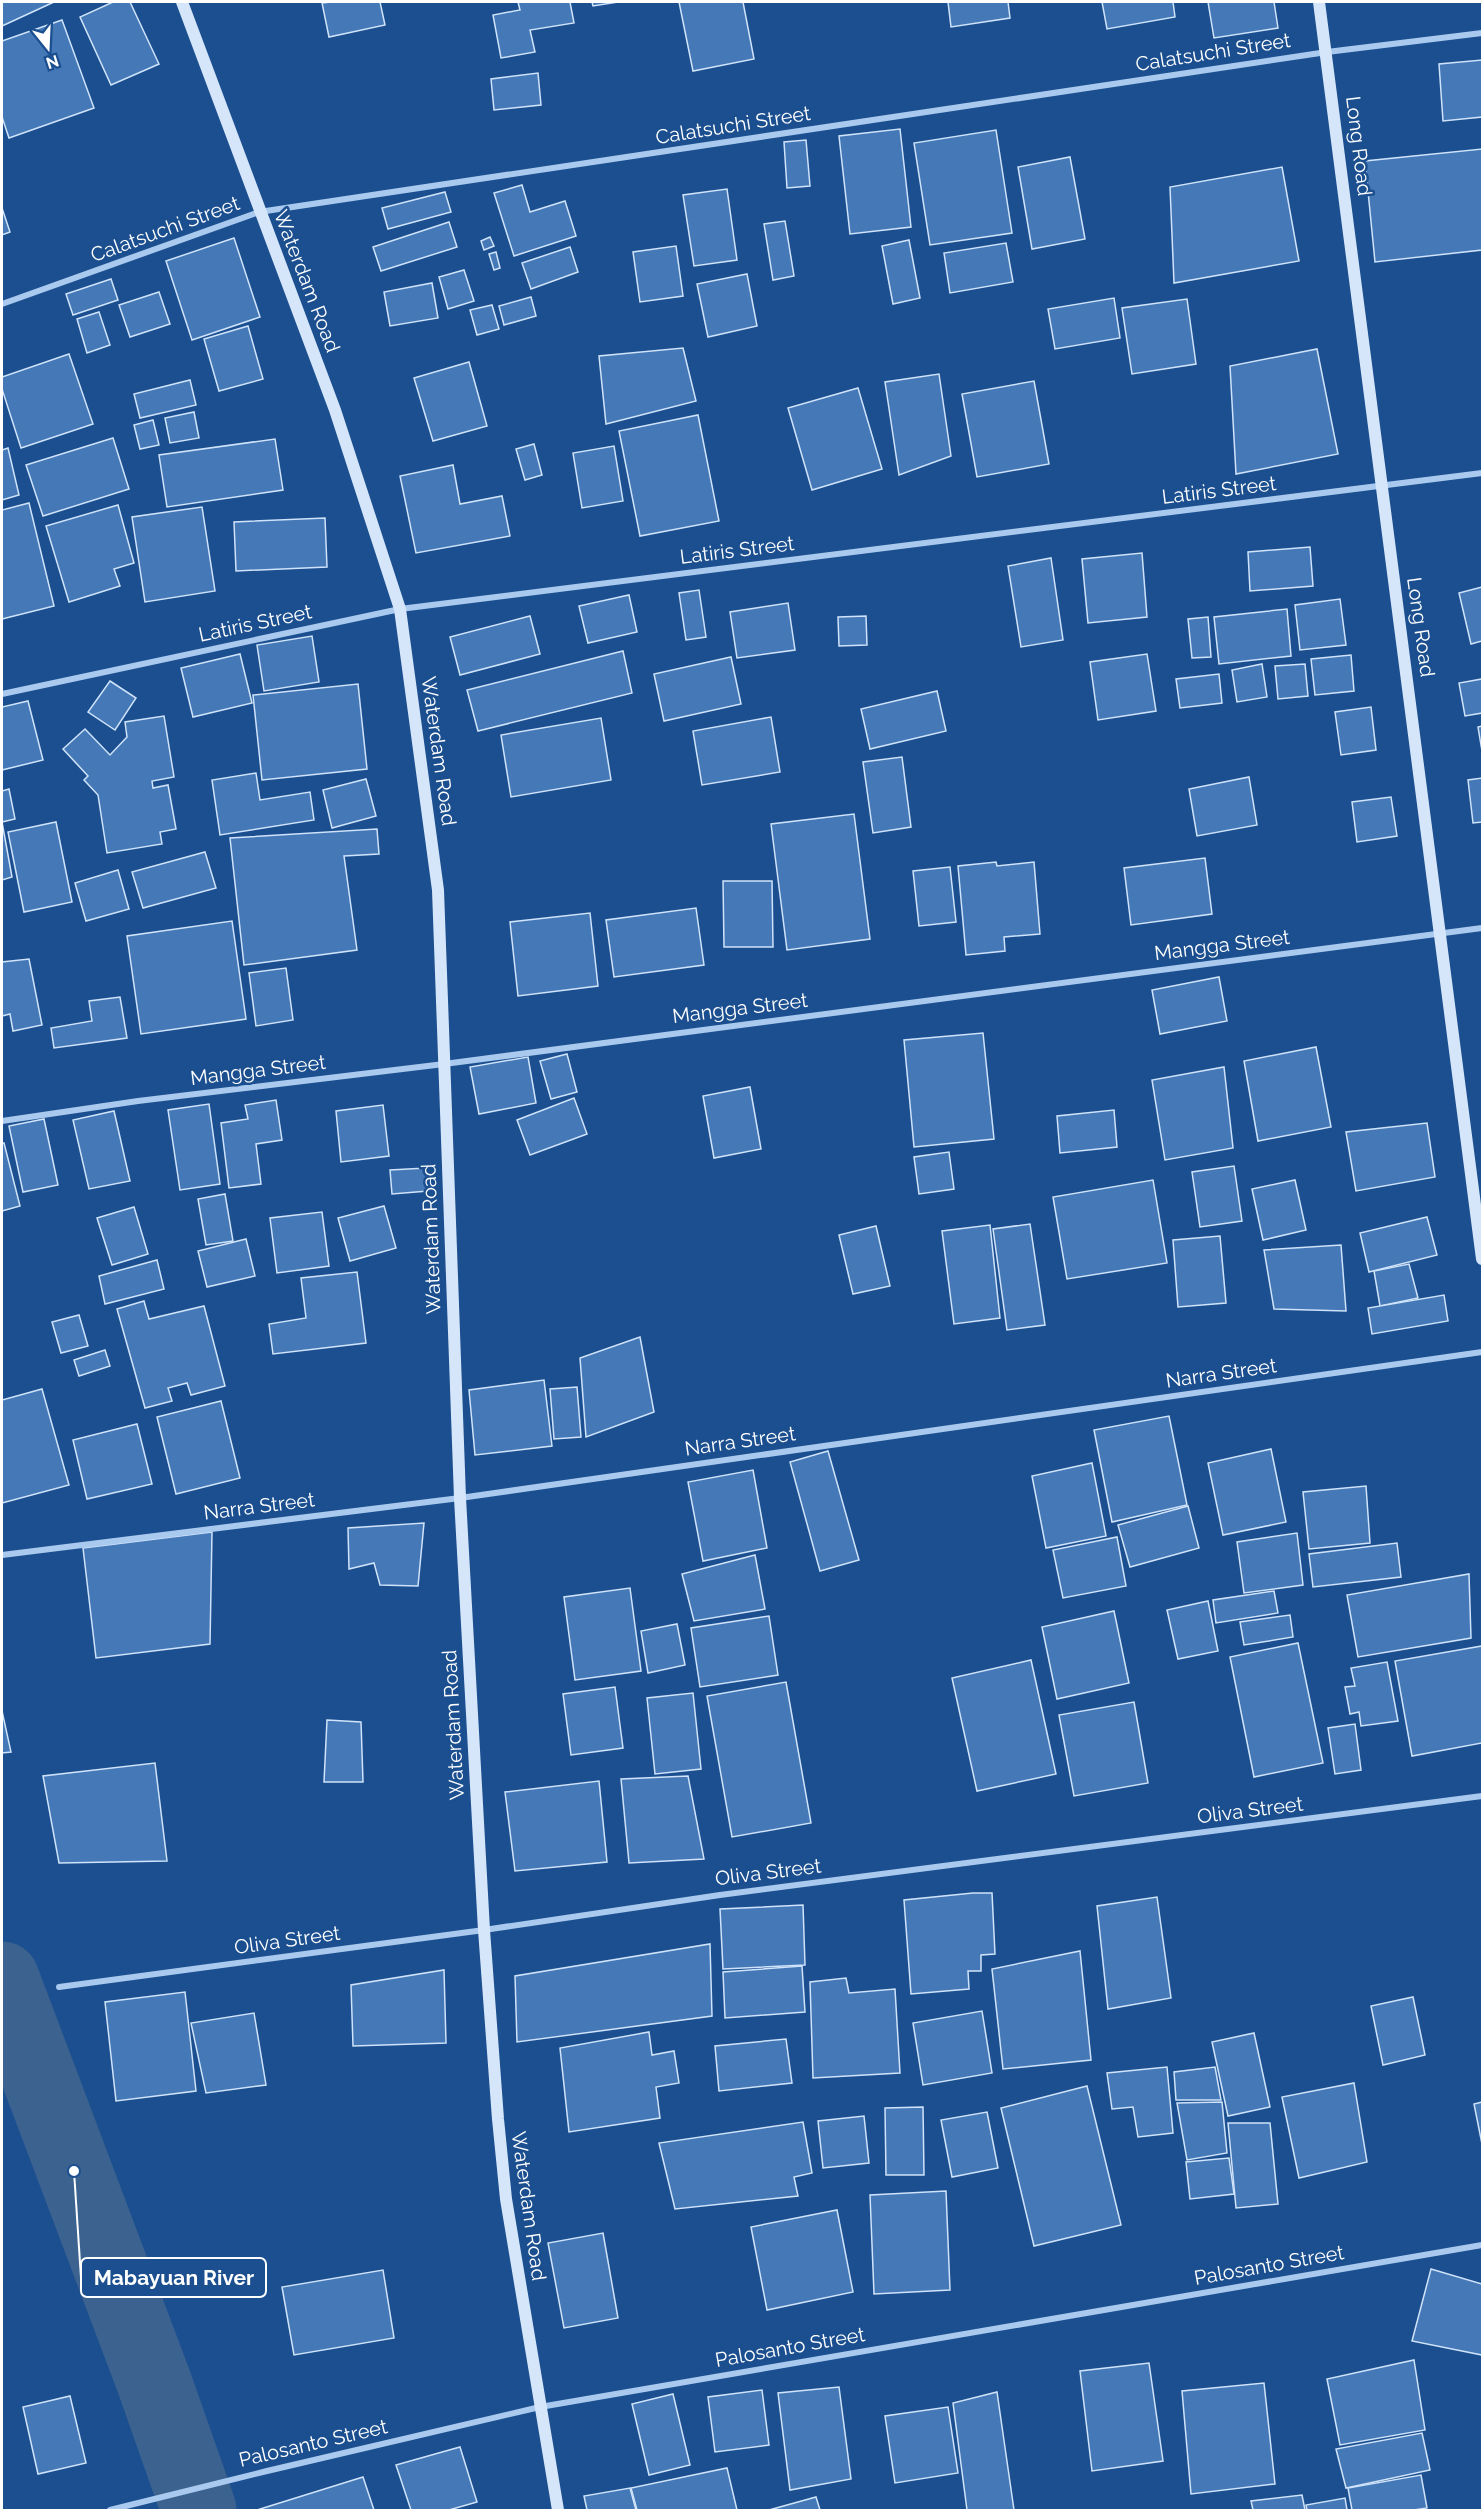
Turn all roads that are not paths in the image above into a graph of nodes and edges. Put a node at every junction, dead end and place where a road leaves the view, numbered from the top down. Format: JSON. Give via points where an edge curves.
{"nodes":[{"id":1,"x":182,"y":2,"type":"edge"},
{"id":2,"x":1319,"y":2,"type":"edge"},
{"id":3,"x":1482,"y":33,"type":"edge"},
{"id":4,"x":1327,"y":52,"type":"junction"},
{"id":5,"x":260,"y":212,"type":"junction"},
{"id":6,"x":2,"y":304,"type":"edge"},
{"id":7,"x":1482,"y":473,"type":"edge"},
{"id":8,"x":1383,"y":486,"type":"junction"},
{"id":9,"x":400,"y":609,"type":"junction"},
{"id":10,"x":2,"y":694,"type":"edge"},
{"id":11,"x":1482,"y":928,"type":"edge"},
{"id":12,"x":1441,"y":933,"type":"junction"},
{"id":13,"x":444,"y":1064,"type":"junction"},
{"id":14,"x":2,"y":1121,"type":"edge"},
{"id":15,"x":1482,"y":1259,"type":"edge"},
{"id":16,"x":1482,"y":1352,"type":"edge"},
{"id":17,"x":460,"y":1498,"type":"junction"},
{"id":18,"x":2,"y":1555,"type":"edge"},
{"id":19,"x":1482,"y":1796,"type":"edge"},
{"id":20,"x":484,"y":1930,"type":"junction"},
{"id":21,"x":59,"y":1987,"type":"dead end"},
{"id":22,"x":1482,"y":2245,"type":"edge"},
{"id":23,"x":540,"y":2407,"type":"junction"},
{"id":24,"x":110,"y":2511,"type":"edge"},
{"id":25,"x":558,"y":2511,"type":"edge"}],
"edges":[{"from":1,"to":5,"type":"street","name":"Waterdam Road"},
{"from":2,"to":4,"type":"street","name":"Long Road"},
{"from":3,"to":4,"type":"street","name":"Calatsuchi Street"},
{"from":4,"to":5,"type":"street","name":"Calatsuchi Street"},
{"from":4,"to":8,"type":"street","name":"Long Road"},
{"from":5,"to":6,"type":"street","name":"Calatsuchi Street"},
{"from":5,"to":9,"type":"street","name":"Waterdam Road","via":[[335,410]]},
{"from":7,"to":8,"type":"street","name":"Latiris Street"},
{"from":8,"to":9,"type":"street","name":"Latiris Street"},
{"from":8,"to":12,"type":"street","name":"Long Road"},
{"from":9,"to":10,"type":"street","name":"Latiris Street"},
{"from":9,"to":13,"type":"street","name":"Waterdam Road","via":[[438,890]]},
{"from":11,"to":12,"type":"street","name":"Mangga Street"},
{"from":12,"to":13,"type":"street","name":"Mangga Street"},
{"from":12,"to":15,"type":"street","name":"Long Road"},
{"from":13,"to":14,"type":"street","name":"Mangga Street"},
{"from":13,"to":17,"type":"street","name":"Waterdam Road"},
{"from":16,"to":17,"type":"street","name":"Narra Street"},
{"from":17,"to":18,"type":"street","name":"Narra Street"},
{"from":17,"to":20,"type":"street","name":"Waterdam Road"},
{"from":19,"to":20,"type":"street","name":"Oliva Street","via":[[720,1895]]},
{"from":20,"to":21,"type":"street","name":"Oliva Street"},
{"from":20,"to":23,"type":"street","name":"Waterdam Road","via":[[506,2199]]},
{"from":22,"to":23,"type":"street","name":"Palosanto Street"},
{"from":23,"to":24,"type":"street","name":"Palosanto Street"},
{"from":23,"to":25,"type":"street","name":"Waterdam Road"}]}
